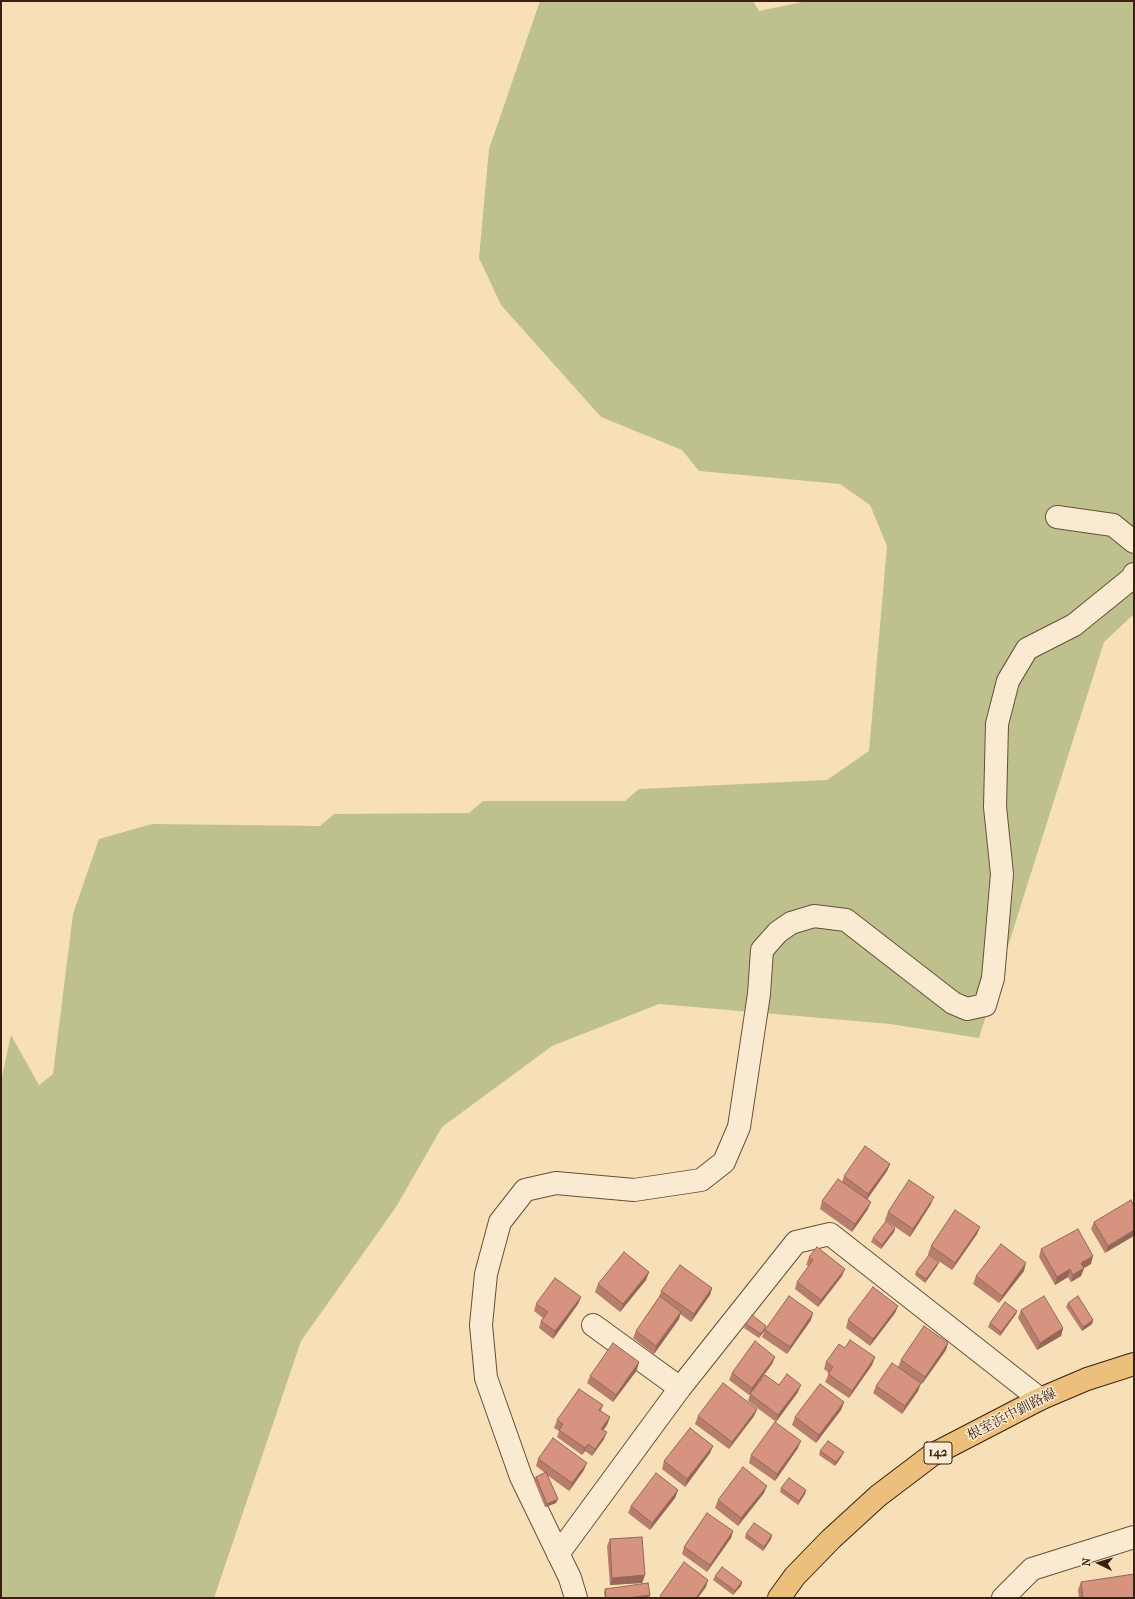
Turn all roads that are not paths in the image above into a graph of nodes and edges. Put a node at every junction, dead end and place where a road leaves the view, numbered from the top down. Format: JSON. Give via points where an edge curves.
{"nodes":[{"id":1,"x":1057,"y":517,"type":"dead end"},
{"id":2,"x":1134,"y":542,"type":"edge"},
{"id":3,"x":1134,"y":574,"type":"edge"},
{"id":4,"x":593,"y":1325,"type":"dead end"},
{"id":5,"x":1134,"y":1364,"type":"edge"},
{"id":6,"x":680,"y":1388,"type":"junction"},
{"id":7,"x":1040,"y":1399,"type":"junction"},
{"id":8,"x":1134,"y":1537,"type":"edge"},
{"id":9,"x":558,"y":1554,"type":"junction"},
{"id":10,"x":576,"y":1598,"type":"edge"},
{"id":11,"x":779,"y":1598,"type":"edge"},
{"id":12,"x":1003,"y":1598,"type":"edge"}],
"edges":[{"from":1,"to":2,"type":"street","via":[[1113,525]]},
{"from":3,"to":9,"type":"street","via":[[1074,624],[1027,649],[1008,681],[997,724],[995,807],[1002,874],[993,978],[985,1005],[967,1009],[953,1003],[846,920],[814,916],[791,923],[778,932],[762,950],[759,994],[739,1127],[724,1162],[701,1180],[634,1190],[556,1183],[525,1190],[500,1222],[486,1274],[482,1325],[486,1378],[521,1477]]},
{"from":4,"to":6,"type":"street"},
{"from":5,"to":7,"type":"main road","name":"根室浜中釧路線","number":"142","via":[[1087,1379]]},
{"from":6,"to":7,"type":"street","via":[[796,1242],[830,1234]]},
{"from":6,"to":9,"type":"street"},
{"from":7,"to":11,"type":"main road","name":"根室浜中釧路線","number":"142","via":[[932,1455],[878,1496],[826,1544],[795,1576]]},
{"from":8,"to":12,"type":"street","via":[[1032,1569]]},
{"from":9,"to":10,"type":"street","via":[[570,1578]]}]}
